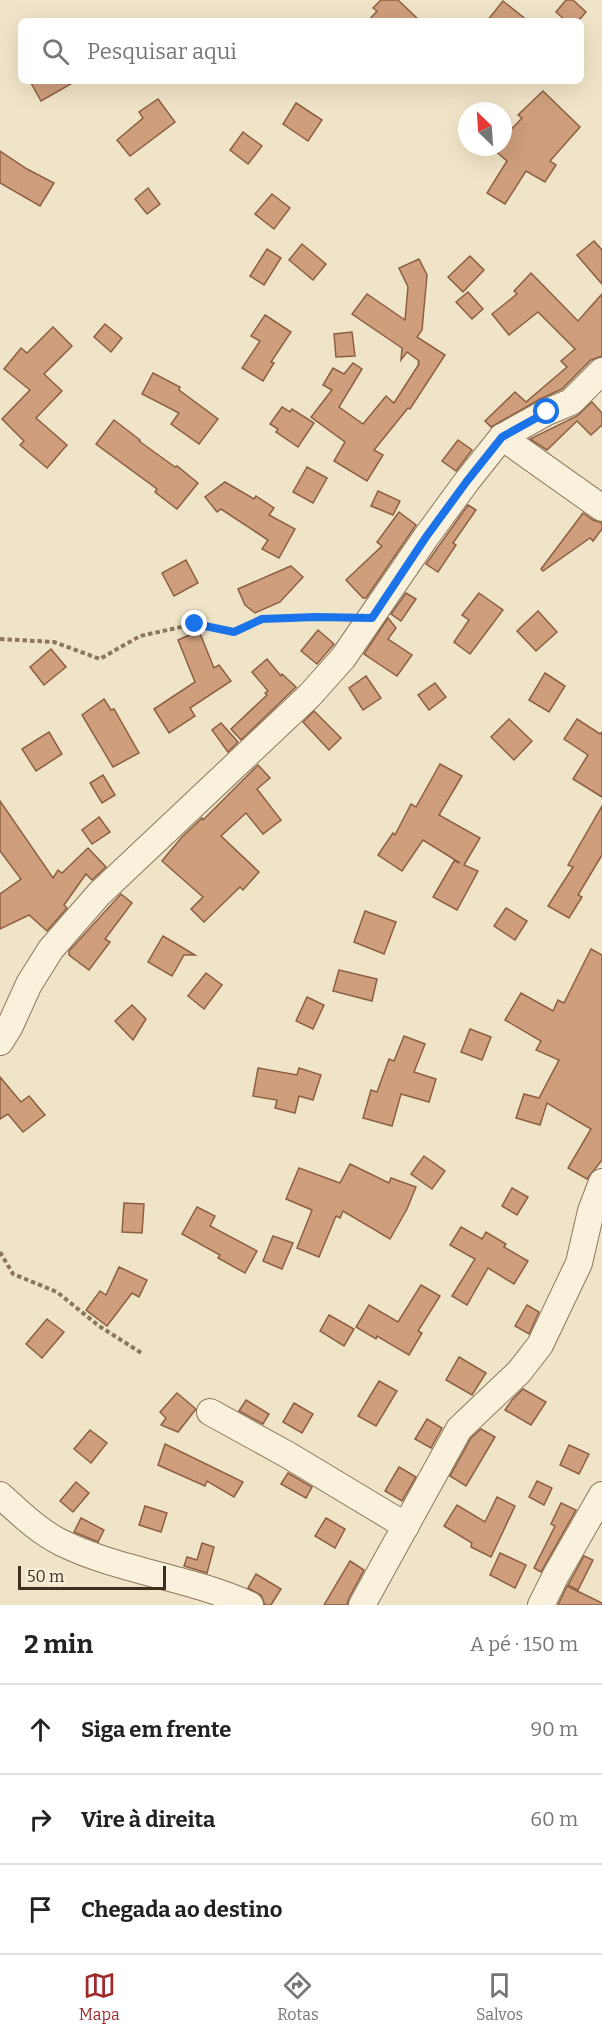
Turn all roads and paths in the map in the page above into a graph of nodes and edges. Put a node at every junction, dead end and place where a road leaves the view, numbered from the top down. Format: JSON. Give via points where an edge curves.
{"nodes":[{"id":1,"x":602,"y":371,"type":"edge"},
{"id":2,"x":502,"y":437,"type":"junction"},
{"id":3,"x":602,"y":508,"type":"edge"},
{"id":4,"x":372,"y":618,"type":"junction"},
{"id":5,"x":0,"y":639,"type":"edge"},
{"id":6,"x":0,"y":1042,"type":"edge"},
{"id":7,"x":602,"y":1182,"type":"edge"},
{"id":8,"x":0,"y":1252,"type":"edge"},
{"id":9,"x":143,"y":1354,"type":"dead end"},
{"id":10,"x":210,"y":1412,"type":"dead end"},
{"id":11,"x":0,"y":1495,"type":"edge"},
{"id":12,"x":602,"y":1496,"type":"edge"},
{"id":13,"x":406,"y":1526,"type":"junction"},
{"id":14,"x":250,"y":1605,"type":"edge"},
{"id":15,"x":362,"y":1605,"type":"edge"},
{"id":16,"x":541,"y":1605,"type":"edge"}],
"edges":[{"from":1,"to":2,"type":"street","via":[[571,402]]},
{"from":2,"to":3,"type":"street"},
{"from":2,"to":4,"type":"street","via":[[426,537]]},
{"from":4,"to":5,"type":"path","via":[[262,619],[234,632],[195,624],[140,636],[100,659],[54,642]]},
{"from":4,"to":6,"type":"street","via":[[310,695],[99,894],[51,949]]},
{"from":7,"to":13,"type":"street","via":[[579,1263],[540,1345],[519,1372],[459,1429]]},
{"from":8,"to":9,"type":"path","via":[[13,1274],[57,1292],[99,1326]]},
{"from":10,"to":13,"type":"street"},
{"from":11,"to":14,"type":"street","via":[[60,1542],[113,1564],[196,1584]]},
{"from":12,"to":16,"type":"street"},
{"from":13,"to":15,"type":"street"}]}
